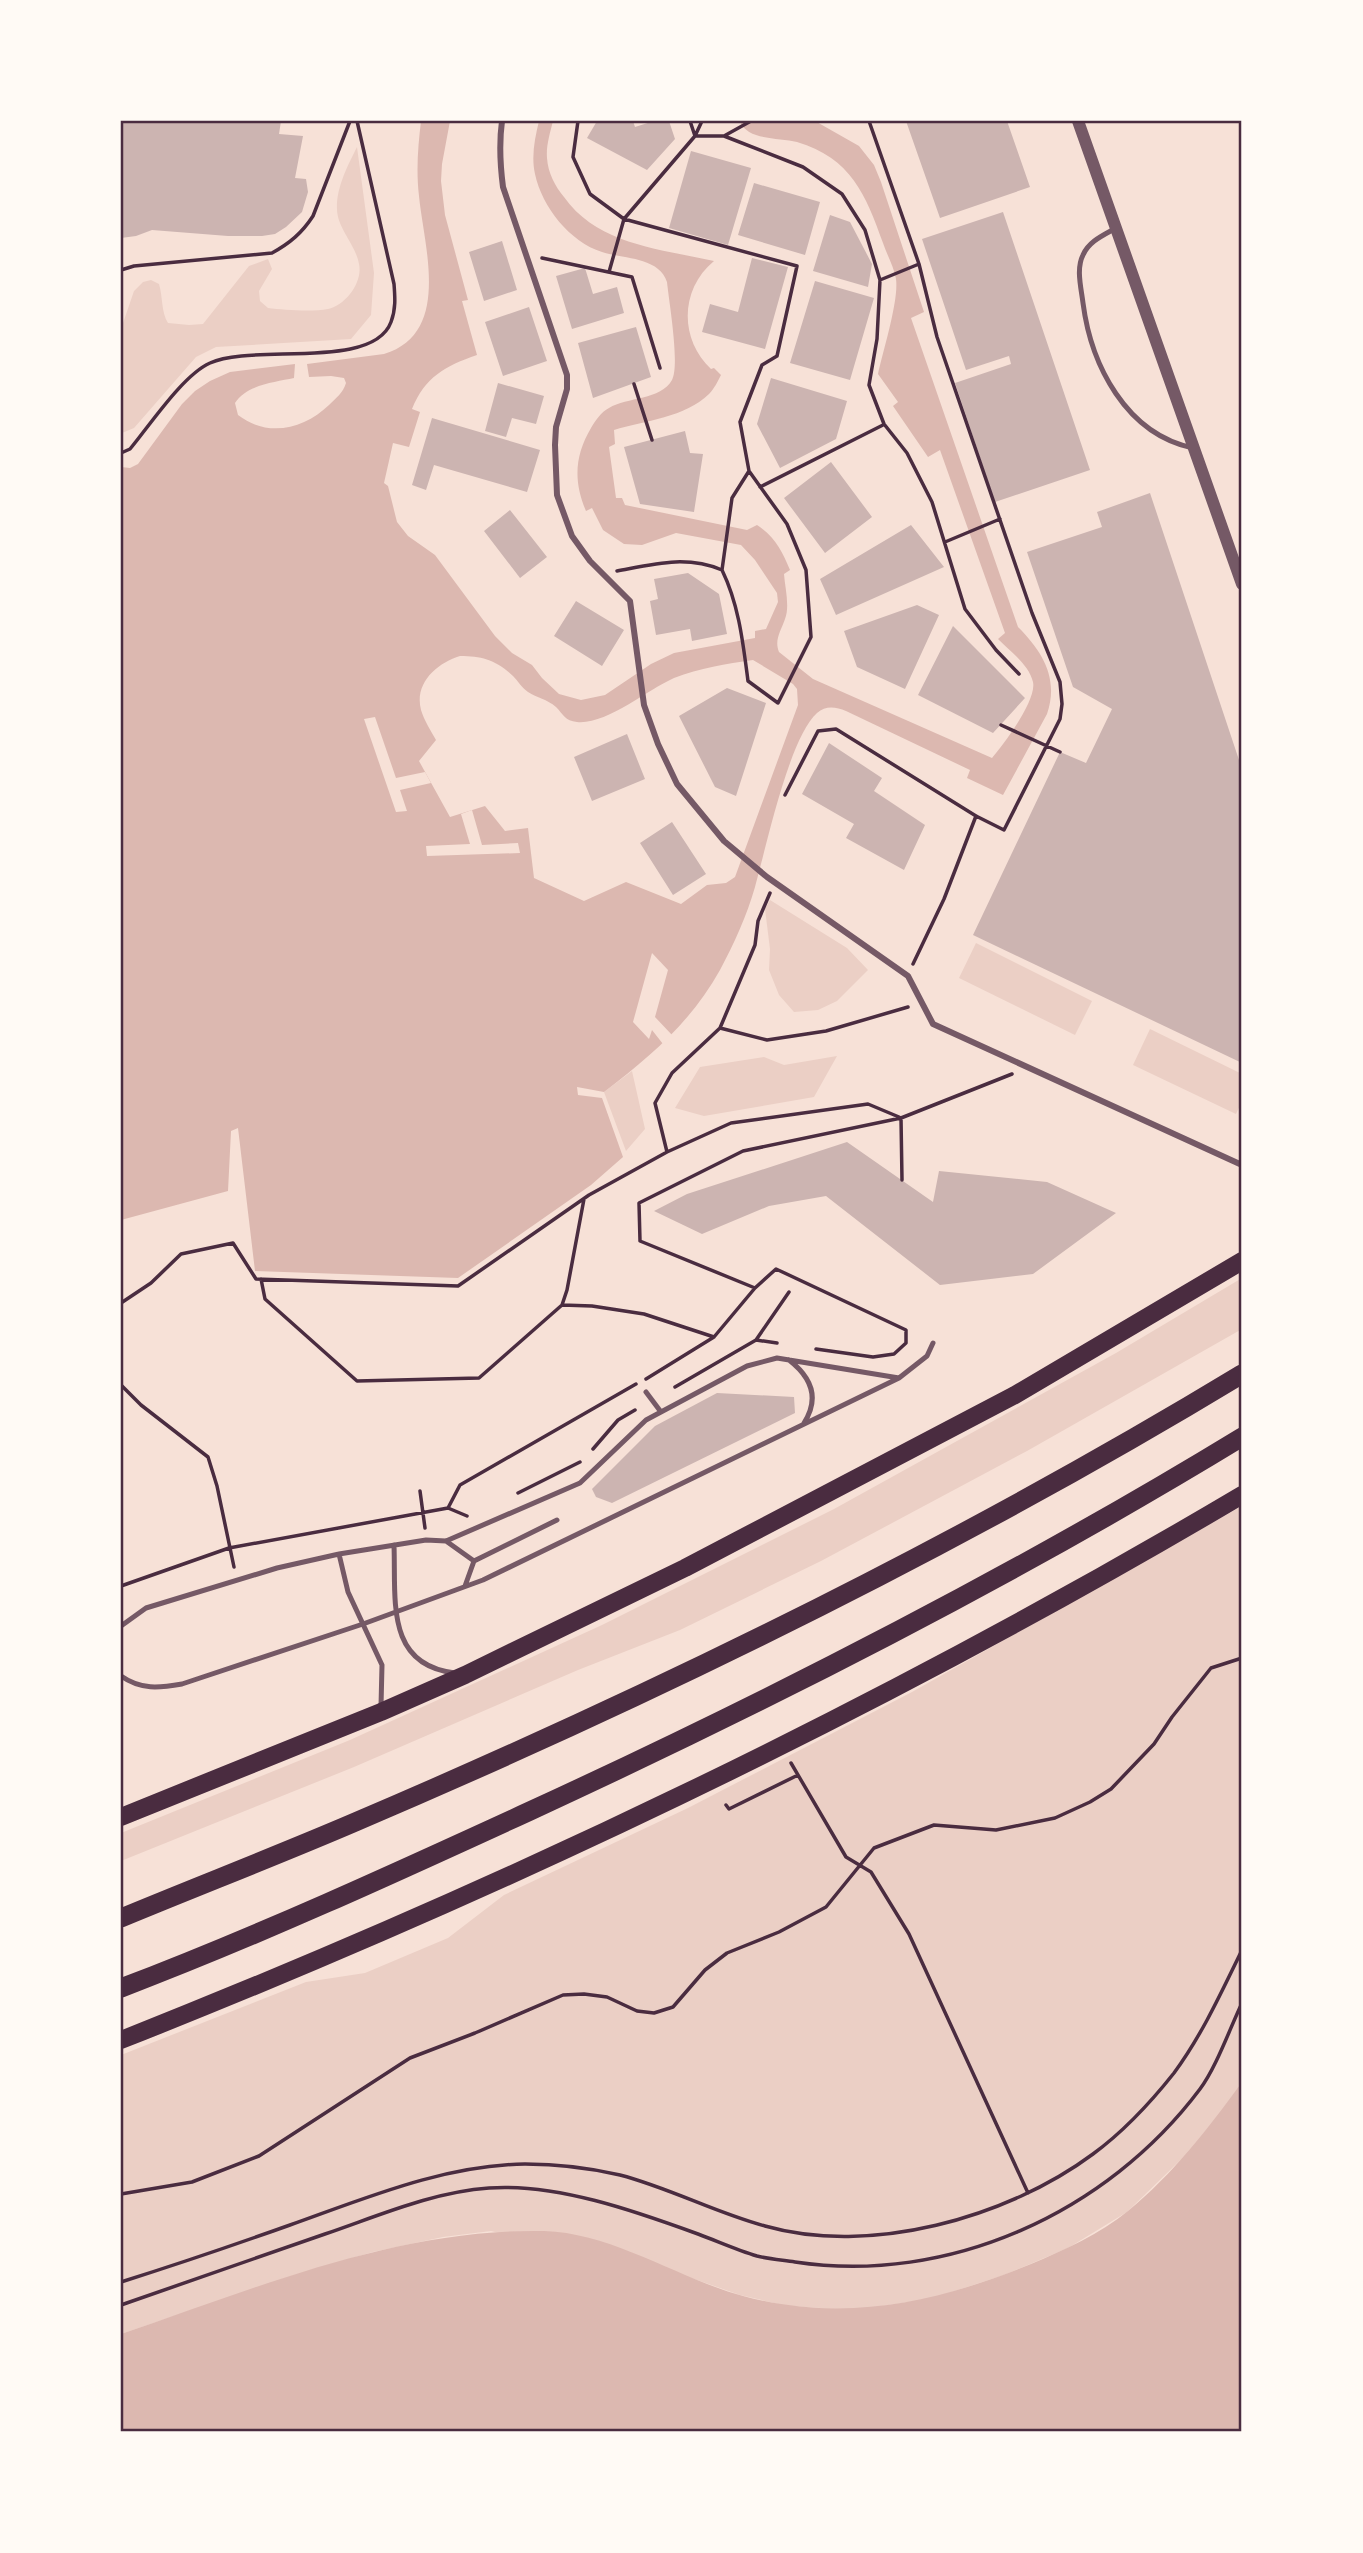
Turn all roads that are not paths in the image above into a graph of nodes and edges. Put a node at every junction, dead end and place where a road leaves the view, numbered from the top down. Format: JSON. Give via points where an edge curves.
{"nodes":[{"id":1,"x":502,"y":121,"type":"edge"},
{"id":2,"x":1078,"y":121,"type":"edge"},
{"id":3,"x":1116,"y":228,"type":"junction"},
{"id":4,"x":1194,"y":449,"type":"junction"},
{"id":5,"x":1242,"y":584,"type":"edge"},
{"id":6,"x":1242,"y":1165,"type":"edge"},
{"id":7,"x":1242,"y":1261,"type":"edge"},
{"id":8,"x":933,"y":1343,"type":"dead end"},
{"id":9,"x":787,"y":1359,"type":"junction"},
{"id":10,"x":1242,"y":1374,"type":"edge"},
{"id":11,"x":899,"y":1378,"type":"junction"},
{"id":12,"x":646,"y":1392,"type":"dead end"},
{"id":13,"x":661,"y":1412,"type":"junction"},
{"id":14,"x":804,"y":1423,"type":"junction"},
{"id":15,"x":1242,"y":1437,"type":"edge"},
{"id":16,"x":1242,"y":1495,"type":"edge"},
{"id":17,"x":557,"y":1520,"type":"dead end"},
{"id":18,"x":446,"y":1541,"type":"junction"},
{"id":19,"x":394,"y":1545,"type":"junction"},
{"id":20,"x":339,"y":1554,"type":"junction"},
{"id":21,"x":474,"y":1561,"type":"junction"},
{"id":22,"x":465,"y":1586,"type":"junction"},
{"id":23,"x":397,"y":1612,"type":"junction"},
{"id":24,"x":363,"y":1624,"type":"junction"},
{"id":25,"x":121,"y":1626,"type":"edge"},
{"id":26,"x":466,"y":1675,"type":"junction"},
{"id":27,"x":121,"y":1676,"type":"edge"},
{"id":28,"x":381,"y":1712,"type":"junction"},
{"id":29,"x":121,"y":1817,"type":"edge"},
{"id":30,"x":121,"y":1918,"type":"edge"},
{"id":31,"x":121,"y":1988,"type":"edge"},
{"id":32,"x":121,"y":2040,"type":"edge"}],
"edges":[{"from":1,"to":6,"type":"street","via":[[503,187],[567,375],[556,436],[556,495],[572,536],[631,601],[644,705],[677,783],[724,841],[767,877],[908,976],[933,1024]]},
{"from":2,"to":3,"type":"street"},
{"from":3,"to":4,"type":"street"},
{"from":3,"to":4,"type":"lane","via":[[1094,241],[1083,255],[1079,274],[1085,322],[1100,368],[1132,415],[1172,444]]},
{"from":4,"to":5,"type":"street"},
{"from":7,"to":26,"type":"main road","via":[[1015,1395],[685,1568]]},
{"from":8,"to":11,"type":"lane","via":[[927,1356]]},
{"from":9,"to":11,"type":"lane"},
{"from":9,"to":13,"type":"lane","via":[[747,1366]]},
{"from":9,"to":14,"type":"lane","via":[[799,1368],[812,1390],[811,1412]]},
{"from":10,"to":30,"type":"highway","via":[[1013,1505],[800,1617],[352,1824]]},
{"from":11,"to":14,"type":"lane"},
{"from":12,"to":13,"type":"lane"},
{"from":13,"to":18,"type":"lane","via":[[646,1420],[580,1483]]},
{"from":14,"to":22,"type":"lane"},
{"from":15,"to":31,"type":"highway","via":[[842,1660],[609,1775],[374,1883]]},
{"from":16,"to":32,"type":"main road","via":[[843,1715],[592,1839],[401,1926]]},
{"from":17,"to":21,"type":"lane"},
{"from":18,"to":19,"type":"lane"},
{"from":18,"to":21,"type":"lane"},
{"from":19,"to":20,"type":"lane"},
{"from":19,"to":23,"type":"lane"},
{"from":20,"to":24,"type":"lane","via":[[348,1592]]},
{"from":20,"to":25,"type":"lane","via":[[146,1608]]},
{"from":21,"to":22,"type":"lane"},
{"from":22,"to":23,"type":"lane"},
{"from":23,"to":24,"type":"lane"},
{"from":23,"to":26,"type":"lane","via":[[403,1638],[416,1659],[435,1670]]},
{"from":24,"to":27,"type":"lane","via":[[182,1684],[141,1687]]},
{"from":24,"to":28,"type":"lane","via":[[382,1665]]},
{"from":26,"to":28,"type":"main road"},
{"from":28,"to":29,"type":"main road"}]}
